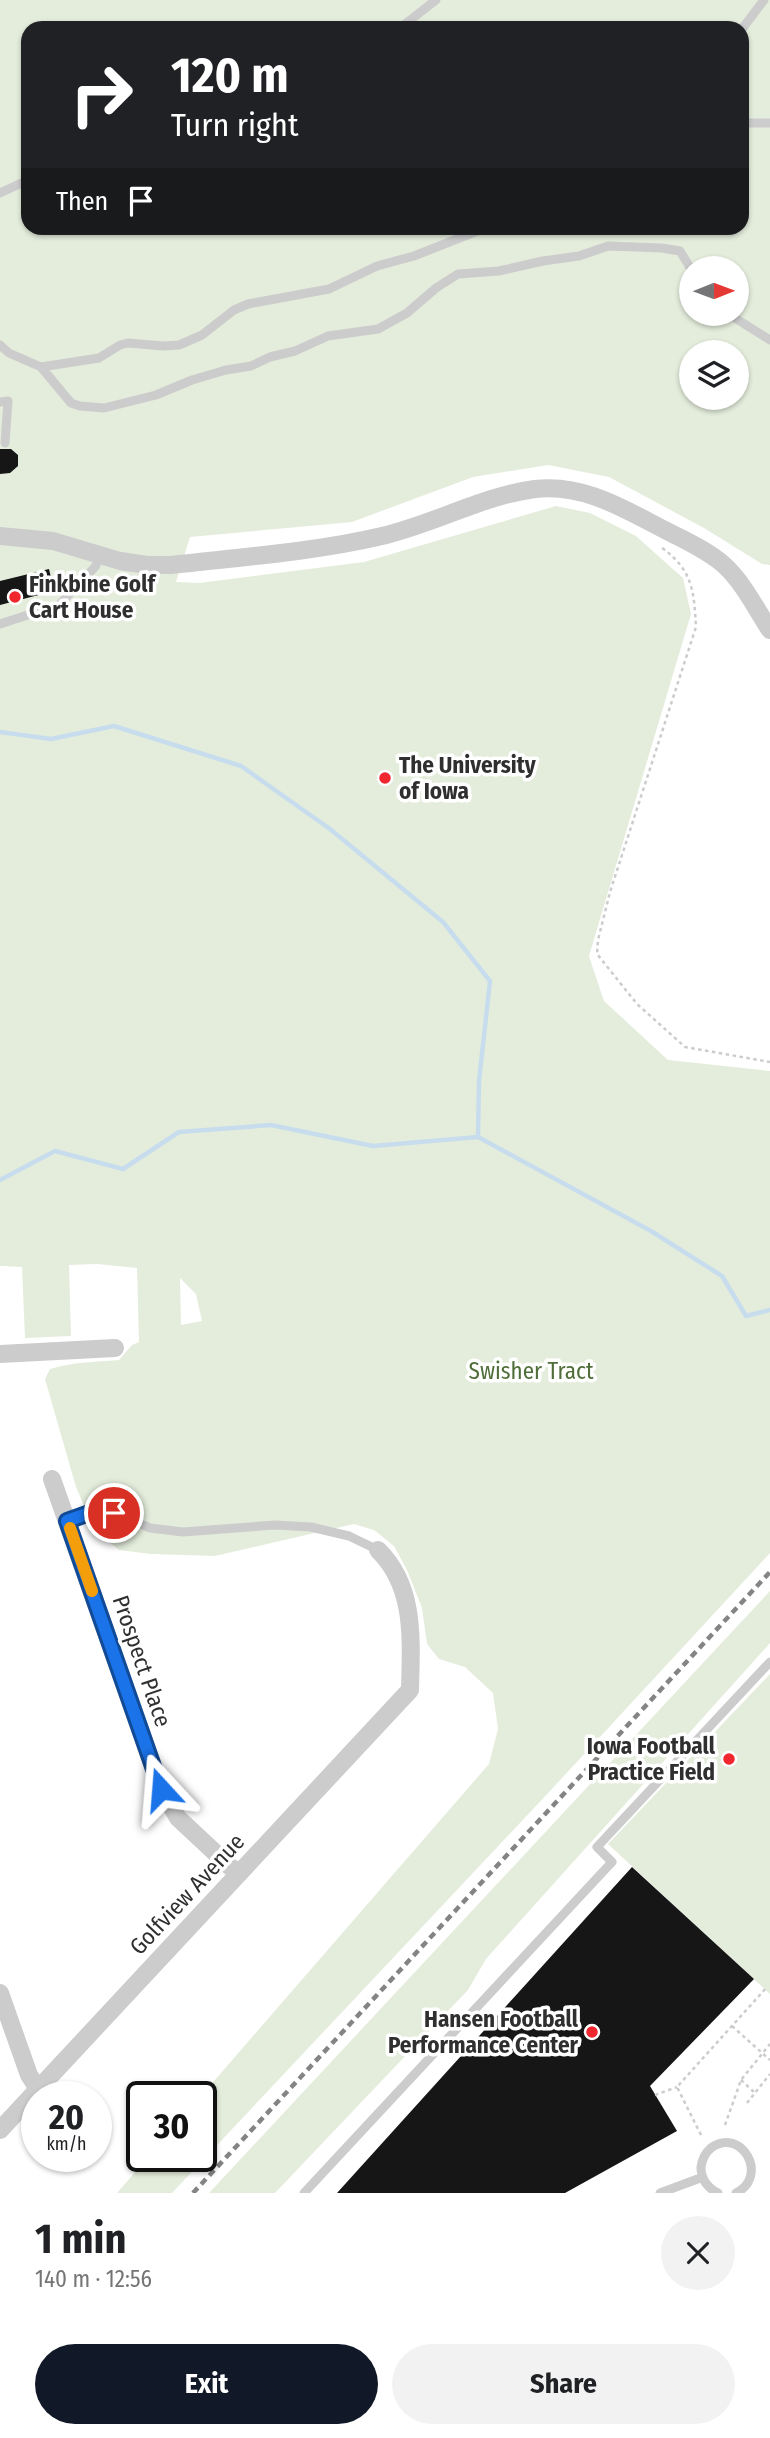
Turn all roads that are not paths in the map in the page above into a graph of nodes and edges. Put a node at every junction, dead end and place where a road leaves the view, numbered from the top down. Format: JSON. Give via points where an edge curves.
{"nodes":[{"id":1,"x":436,"y":0,"type":"edge"},
{"id":2,"x":764,"y":0,"type":"edge"},
{"id":3,"x":409,"y":21,"type":"edge"},
{"id":4,"x":748,"y":21,"type":"edge"},
{"id":5,"x":749,"y":123,"type":"edge"},
{"id":6,"x":770,"y":123,"type":"edge"},
{"id":7,"x":21,"y":183,"type":"edge"},
{"id":8,"x":0,"y":193,"type":"edge"},
{"id":9,"x":467,"y":235,"type":"edge"},
{"id":10,"x":683,"y":256,"type":"edge"},
{"id":11,"x":748,"y":326,"type":"edge"},
{"id":12,"x":770,"y":340,"type":"edge"},
{"id":13,"x":0,"y":345,"type":"edge"},
{"id":14,"x":41,"y":367,"type":"junction"},
{"id":15,"x":0,"y":402,"type":"edge"},
{"id":16,"x":5,"y":443,"type":"dead end"},
{"id":17,"x":0,"y":536,"type":"edge"},
{"id":18,"x":101,"y":555,"type":"junction"},
{"id":19,"x":0,"y":624,"type":"edge"},
{"id":20,"x":770,"y":630,"type":"edge"},
{"id":21,"x":115,"y":1348,"type":"dead end"},
{"id":22,"x":0,"y":1354,"type":"edge"},
{"id":23,"x":52,"y":1479,"type":"dead end"},
{"id":24,"x":67,"y":1521,"type":"junction"},
{"id":25,"x":378,"y":1550,"type":"joint"},
{"id":26,"x":770,"y":1662,"type":"edge"},
{"id":27,"x":238,"y":1874,"type":"junction"},
{"id":28,"x":0,"y":1993,"type":"edge"},
{"id":29,"x":33,"y":2081,"type":"edge"},
{"id":30,"x":45,"y":2081,"type":"edge"},
{"id":31,"x":21,"y":2107,"type":"edge"},
{"id":32,"x":0,"y":2130,"type":"edge"},
{"id":33,"x":703,"y":2177,"type":"junction"},
{"id":34,"x":304,"y":2193,"type":"edge"},
{"id":35,"x":660,"y":2193,"type":"edge"},
{"id":36,"x":718,"y":2193,"type":"edge"},
{"id":37,"x":736,"y":2193,"type":"edge"}],
"edges":[{"from":1,"to":3,"type":"lane"},
{"from":2,"to":4,"type":"lane"},
{"from":5,"to":6,"type":"lane"},
{"from":7,"to":8,"type":"lane"},
{"from":9,"to":14,"type":"lane","via":[[377,266],[329,289],[248,303],[202,335],[178,345],[128,343],[99,358]]},
{"from":10,"to":14,"type":"lane","via":[[662,247],[608,246],[579,257],[458,274],[378,329],[328,336],[251,366],[104,408],[71,403]]},
{"from":11,"to":12,"type":"lane"},
{"from":13,"to":14,"type":"lane"},
{"from":15,"to":16,"type":"lane","via":[[8,401]]},
{"from":17,"to":18,"type":"street","via":[[53,541]]},
{"from":18,"to":19,"type":"lane","via":[[59,605]]},
{"from":18,"to":20,"type":"street","via":[[171,565],[330,545],[384,536],[510,494],[556,488],[604,499],[725,565]]},
{"from":21,"to":22,"type":"street"},
{"from":23,"to":24,"type":"street","name":"Prospect Place"},
{"from":24,"to":25,"type":"lane","via":[[95,1511],[114,1513],[150,1528],[183,1532],[312,1527],[349,1536]]},
{"from":24,"to":27,"type":"street","name":"Prospect Place","via":[[168,1804],[190,1831]]},
{"from":25,"to":27,"type":"street","name":"Golfview Avenue","via":[[399,1577],[409,1609],[410,1690]]},
{"from":26,"to":34,"type":"lane","via":[[597,1847],[612,1862]]},
{"from":27,"to":30,"type":"street","name":"Golfview Avenue"},
{"from":28,"to":29,"type":"street"},
{"from":31,"to":32,"type":"street","name":"Golfview Avenue"},
{"from":33,"to":35,"type":"lane"},
{"from":33,"to":36,"type":"lane"},
{"from":33,"to":37,"type":"lane","via":[[702,2164],[711,2149],[735,2144],[748,2155],[753,2171],[746,2186]]}]}
